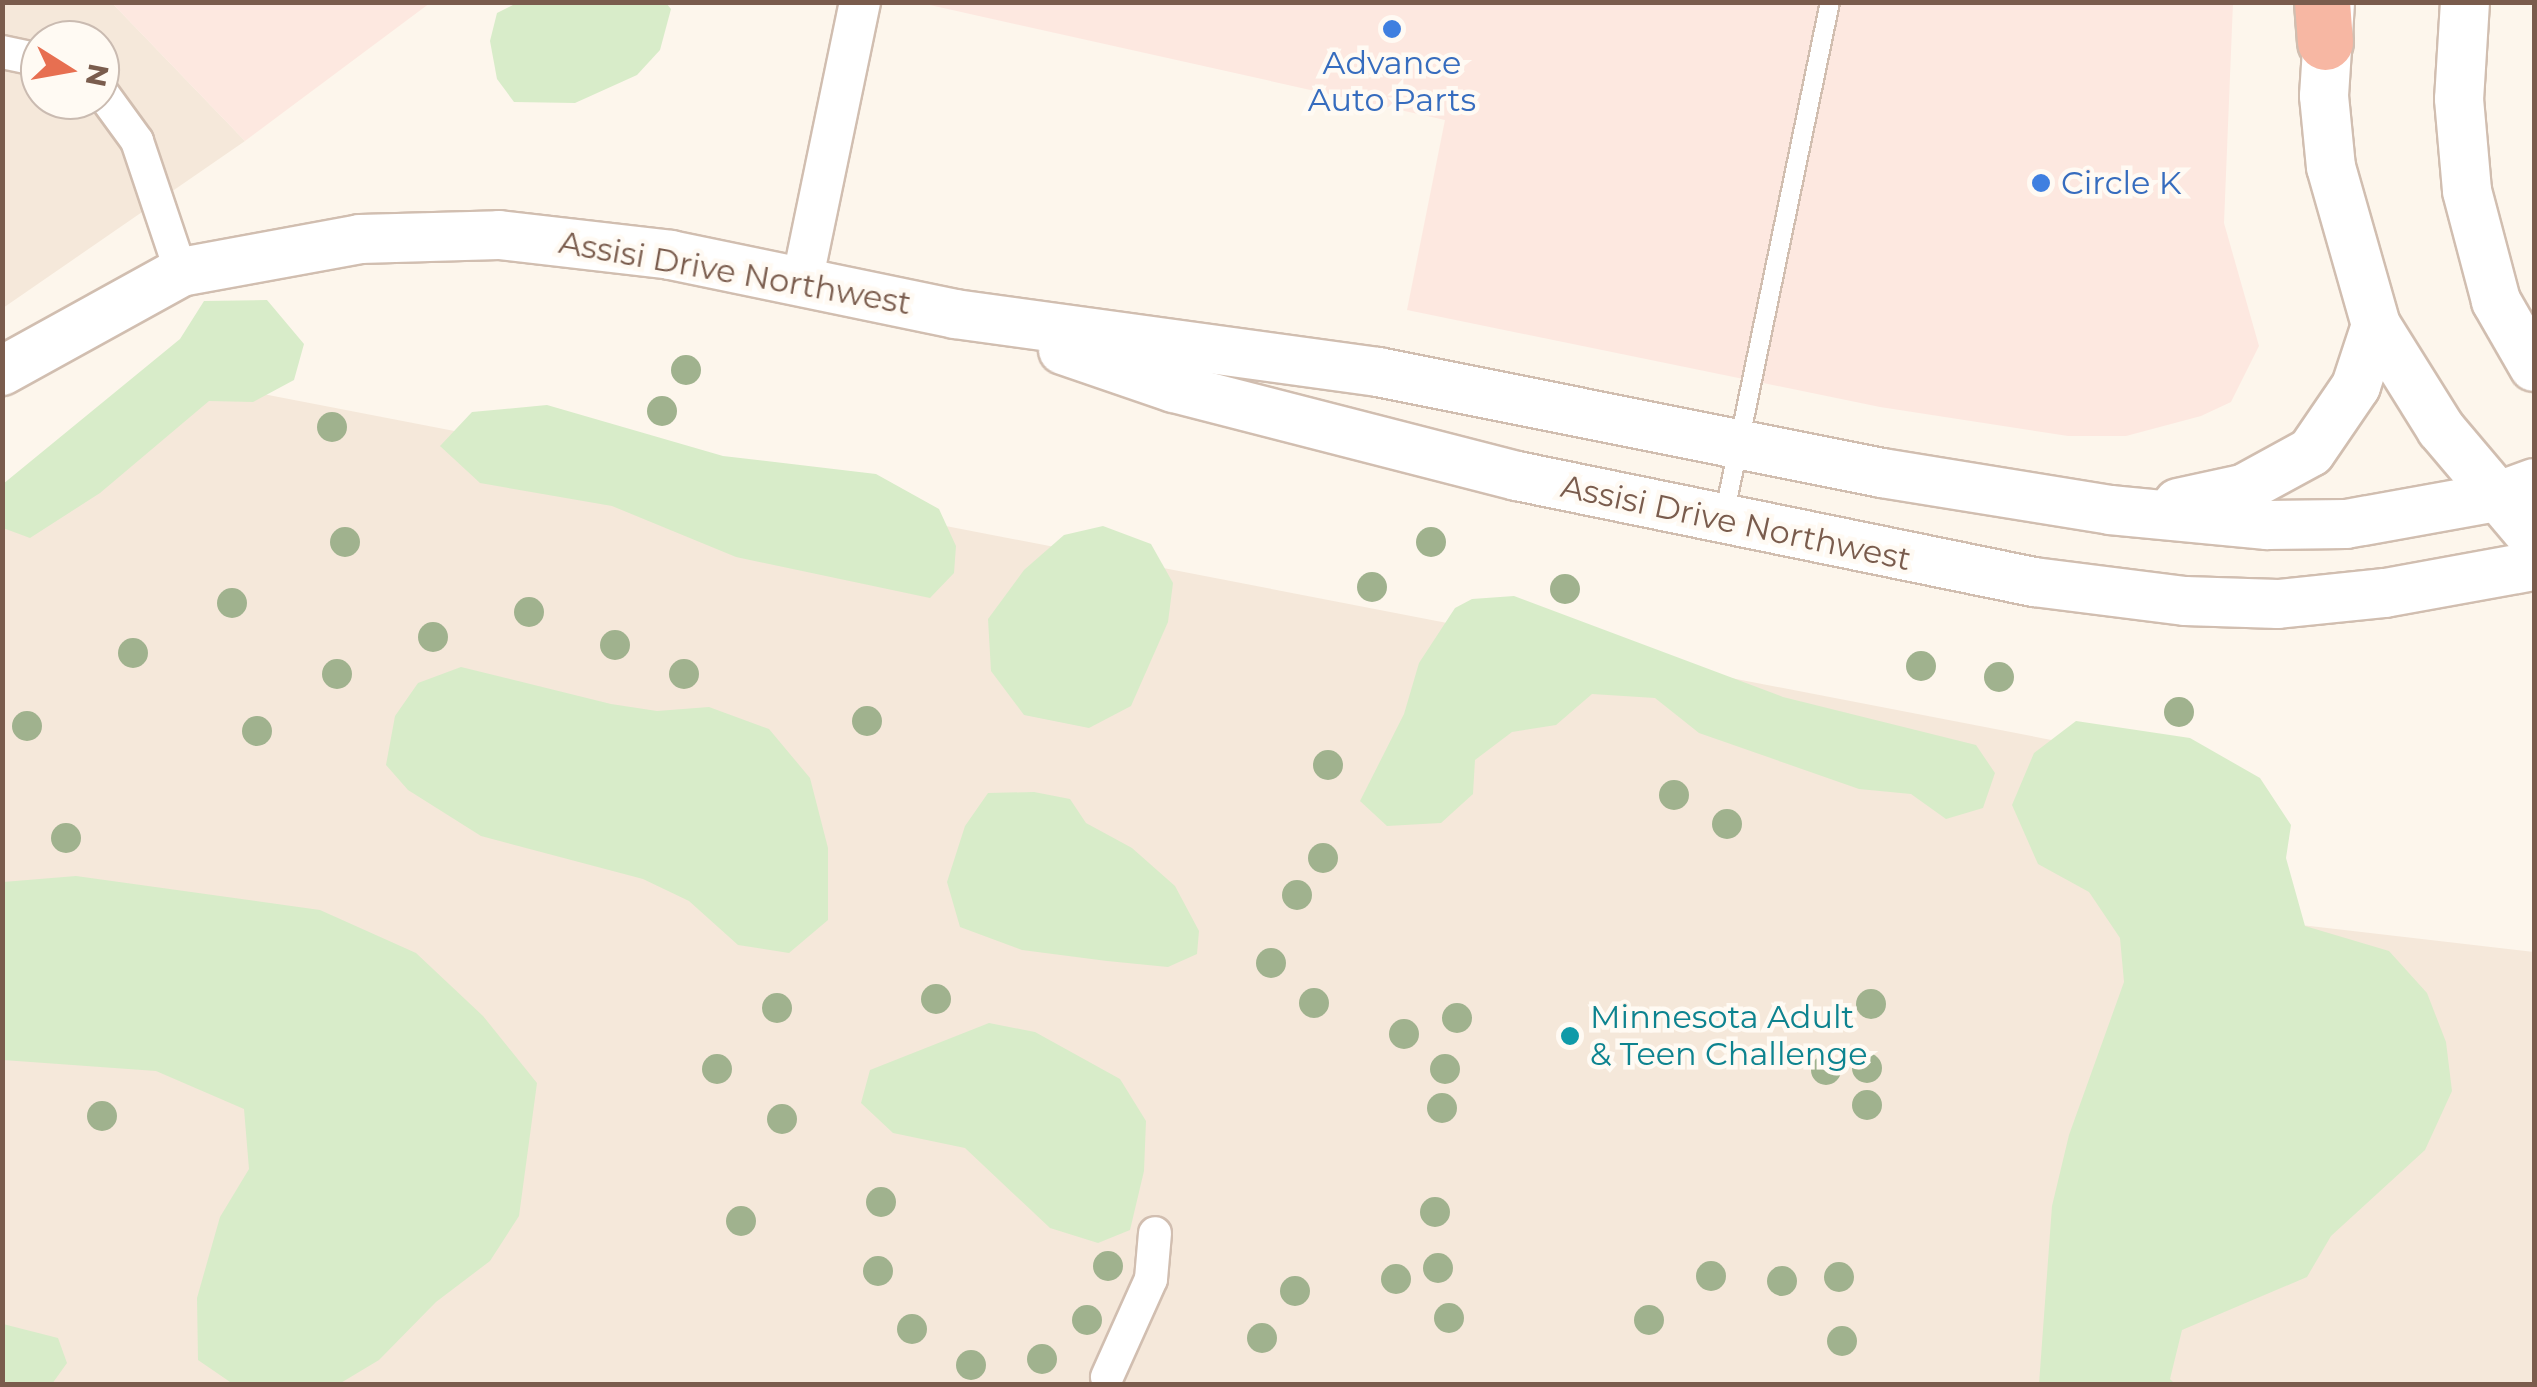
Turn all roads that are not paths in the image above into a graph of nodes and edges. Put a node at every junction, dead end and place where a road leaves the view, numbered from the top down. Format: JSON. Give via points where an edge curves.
{"nodes":[{"id":1,"x":860,"y":2,"type":"edge"},
{"id":2,"x":1830,"y":2,"type":"edge"},
{"id":3,"x":2464,"y":2,"type":"edge"},
{"id":4,"x":2326,"y":16,"type":"edge"},
{"id":5,"x":120,"y":117,"type":"edge"},
{"id":6,"x":181,"y":272,"type":"junction"},
{"id":7,"x":802,"y":282,"type":"junction"},
{"id":8,"x":955,"y":314,"type":"junction"},
{"id":9,"x":2376,"y":326,"type":"junction"},
{"id":10,"x":2534,"y":368,"type":"edge"},
{"id":11,"x":2,"y":371,"type":"edge"},
{"id":12,"x":1737,"y":444,"type":"junction"},
{"id":13,"x":2515,"y":490,"type":"edge"},
{"id":14,"x":2110,"y":510,"type":"junction"},
{"id":15,"x":1723,"y":522,"type":"junction"},
{"id":16,"x":2534,"y":539,"type":"edge"},
{"id":17,"x":2534,"y":566,"type":"edge"},
{"id":18,"x":1156,"y":1233,"type":"dead end"},
{"id":19,"x":1108,"y":1377,"type":"dead end"}],
"edges":[{"from":1,"to":7,"type":"street"},
{"from":2,"to":12,"type":"lane"},
{"from":3,"to":10,"type":"main road","via":[[2459,99],[2467,191],[2496,301]]},
{"from":4,"to":9,"type":"main road","via":[[2331,167]]},
{"from":5,"to":6,"type":"street","via":[[137,140]]},
{"from":6,"to":7,"type":"main road","name":"Assisi Drive Northwest","via":[[360,240],[499,236],[670,255]]},
{"from":6,"to":11,"type":"main road","name":"Assisi Drive Northwest"},
{"from":7,"to":8,"type":"main road","name":"Assisi Drive Northwest"},
{"from":8,"to":12,"type":"main road","name":"Assisi Drive Northwest","via":[[1378,372]]},
{"from":8,"to":15,"type":"main road","name":"Assisi Drive Northwest","via":[[1174,388]]},
{"from":9,"to":13,"type":"main road","via":[[2415,393]]},
{"from":9,"to":14,"type":"main road","via":[[2356,386],[2335,422],[2282,473],[2198,502]]},
{"from":12,"to":14,"type":"main road","name":"Assisi Drive Northwest"},
{"from":12,"to":15,"type":"lane"},
{"from":13,"to":14,"type":"main road","name":"Assisi Drive Northwest","via":[[2331,525]]},
{"from":13,"to":16,"type":"main road"},
{"from":15,"to":17,"type":"main road","name":"Assisi Drive Northwest","via":[[2002,577],[2185,601],[2358,597]]},
{"from":18,"to":19,"type":"street","via":[[1151,1280]]}]}
